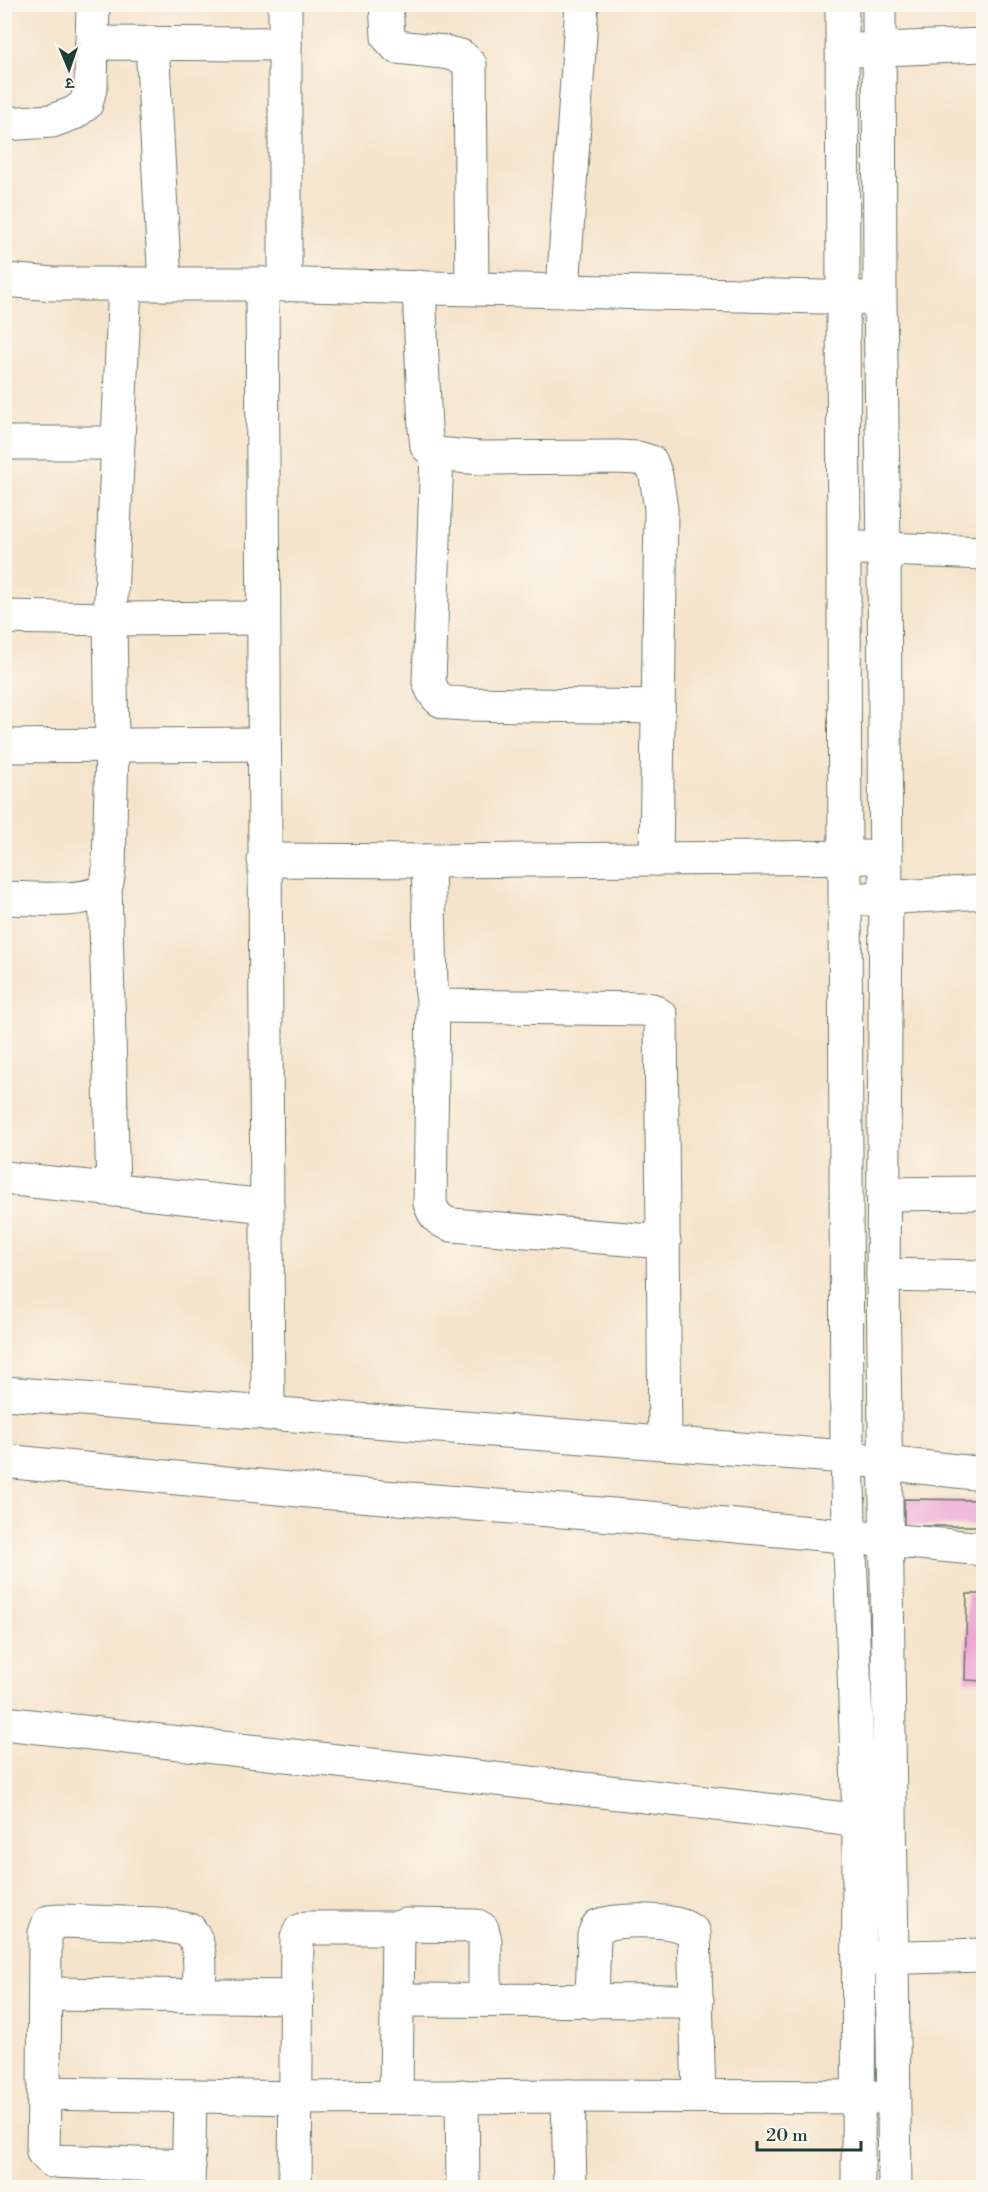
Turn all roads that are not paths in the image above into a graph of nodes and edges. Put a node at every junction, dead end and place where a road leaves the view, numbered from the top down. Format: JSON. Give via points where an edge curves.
{"nodes":[{"id":1,"x":93,"y":4,"type":"edge"},
{"id":2,"x":285,"y":4,"type":"edge"},
{"id":3,"x":386,"y":4,"type":"edge"},
{"id":4,"x":582,"y":4,"type":"edge"},
{"id":5,"x":842,"y":4,"type":"edge"},
{"id":6,"x":879,"y":4,"type":"edge"},
{"id":7,"x":92,"y":43,"type":"junction"},
{"id":8,"x":152,"y":43,"type":"junction"},
{"id":9,"x":285,"y":44,"type":"junction"},
{"id":10,"x":984,"y":45,"type":"edge"},
{"id":11,"x":878,"y":49,"type":"junction"},
{"id":12,"x":842,"y":50,"type":"junction"},
{"id":13,"x":4,"y":124,"type":"edge"},
{"id":14,"x":4,"y":280,"type":"edge"},
{"id":15,"x":165,"y":284,"type":"junction"},
{"id":16,"x":274,"y":284,"type":"junction"},
{"id":17,"x":124,"y":285,"type":"junction"},
{"id":18,"x":419,"y":287,"type":"junction"},
{"id":19,"x":472,"y":288,"type":"junction"},
{"id":20,"x":563,"y":290,"type":"junction"},
{"id":21,"x":843,"y":296,"type":"junction"},
{"id":22,"x":880,"y":299,"type":"junction"},
{"id":23,"x":4,"y":442,"type":"edge"},
{"id":24,"x":118,"y":443,"type":"junction"},
{"id":25,"x":437,"y":454,"type":"junction"},
{"id":26,"x":844,"y":548,"type":"junction"},
{"id":27,"x":884,"y":549,"type":"junction"},
{"id":28,"x":984,"y":553,"type":"edge"},
{"id":29,"x":4,"y":617,"type":"edge"},
{"id":30,"x":263,"y":618,"type":"junction"},
{"id":31,"x":110,"y":619,"type":"junction"},
{"id":32,"x":658,"y":707,"type":"junction"},
{"id":33,"x":263,"y":744,"type":"junction"},
{"id":34,"x":112,"y":745,"type":"junction"},
{"id":35,"x":4,"y":746,"type":"edge"},
{"id":36,"x":885,"y":856,"type":"junction"},
{"id":37,"x":846,"y":858,"type":"junction"},
{"id":38,"x":656,"y":859,"type":"junction"},
{"id":39,"x":264,"y":860,"type":"junction"},
{"id":40,"x":428,"y":861,"type":"junction"},
{"id":41,"x":105,"y":886,"type":"junction"},
{"id":42,"x":984,"y":892,"type":"edge"},
{"id":43,"x":886,"y":897,"type":"junction"},
{"id":44,"x":4,"y":898,"type":"edge"},
{"id":45,"x":846,"y":899,"type":"junction"},
{"id":46,"x":433,"y":999,"type":"junction"},
{"id":47,"x":4,"y":1178,"type":"edge"},
{"id":48,"x":113,"y":1190,"type":"junction"},
{"id":49,"x":984,"y":1193,"type":"edge"},
{"id":50,"x":883,"y":1194,"type":"junction"},
{"id":51,"x":267,"y":1206,"type":"junction"},
{"id":52,"x":664,"y":1242,"type":"junction"},
{"id":53,"x":883,"y":1275,"type":"junction"},
{"id":54,"x":984,"y":1277,"type":"edge"},
{"id":55,"x":4,"y":1393,"type":"edge"},
{"id":56,"x":268,"y":1414,"type":"junction"},
{"id":57,"x":665,"y":1443,"type":"junction"},
{"id":58,"x":847,"y":1457,"type":"junction"},
{"id":59,"x":4,"y":1461,"type":"edge"},
{"id":60,"x":884,"y":1463,"type":"junction"},
{"id":61,"x":984,"y":1474,"type":"edge"},
{"id":62,"x":850,"y":1537,"type":"junction"},
{"id":63,"x":885,"y":1540,"type":"junction"},
{"id":64,"x":984,"y":1549,"type":"edge"},
{"id":65,"x":4,"y":1723,"type":"edge"},
{"id":66,"x":874,"y":1822,"type":"junction"},
{"id":67,"x":398,"y":1928,"type":"junction"},
{"id":68,"x":984,"y":1955,"type":"edge"},
{"id":69,"x":892,"y":1958,"type":"junction"},
{"id":70,"x":859,"y":1959,"type":"junction"},
{"id":71,"x":46,"y":1994,"type":"junction"},
{"id":72,"x":199,"y":1994,"type":"junction"},
{"id":73,"x":297,"y":1997,"type":"junction"},
{"id":74,"x":398,"y":2000,"type":"junction"},
{"id":75,"x":485,"y":2000,"type":"junction"},
{"id":76,"x":697,"y":2001,"type":"junction"},
{"id":77,"x":592,"y":2002,"type":"junction"},
{"id":78,"x":44,"y":2093,"type":"junction"},
{"id":79,"x":190,"y":2096,"type":"junction"},
{"id":80,"x":396,"y":2096,"type":"junction"},
{"id":81,"x":462,"y":2096,"type":"junction"},
{"id":82,"x":568,"y":2096,"type":"junction"},
{"id":83,"x":699,"y":2096,"type":"junction"},
{"id":84,"x":858,"y":2097,"type":"junction"},
{"id":85,"x":297,"y":2098,"type":"junction"},
{"id":86,"x":894,"y":2098,"type":"junction"},
{"id":87,"x":189,"y":2177,"type":"edge"},
{"id":88,"x":295,"y":2187,"type":"edge"},
{"id":89,"x":463,"y":2187,"type":"edge"},
{"id":90,"x":570,"y":2187,"type":"edge"},
{"id":91,"x":858,"y":2187,"type":"edge"},
{"id":92,"x":895,"y":2187,"type":"edge"}],
"edges":[{"from":1,"to":7,"type":"street"},
{"from":2,"to":9,"type":"street"},
{"from":3,"to":19,"type":"street","via":[[388,38],[397,47],[461,56],[470,65]]},
{"from":4,"to":20,"type":"street"},
{"from":5,"to":12,"type":"street"},
{"from":6,"to":11,"type":"street"},
{"from":7,"to":8,"type":"street"},
{"from":7,"to":13,"type":"street","via":[[91,85],[86,104],[52,121]]},
{"from":8,"to":9,"type":"street"},
{"from":8,"to":15,"type":"street"},
{"from":9,"to":16,"type":"street"},
{"from":10,"to":11,"type":"street"},
{"from":11,"to":12,"type":"street"},
{"from":11,"to":22,"type":"street"},
{"from":12,"to":21,"type":"street"},
{"from":14,"to":17,"type":"street"},
{"from":15,"to":16,"type":"street"},
{"from":15,"to":17,"type":"street"},
{"from":16,"to":18,"type":"street"},
{"from":16,"to":30,"type":"street"},
{"from":17,"to":24,"type":"street"},
{"from":18,"to":19,"type":"street"},
{"from":18,"to":25,"type":"street","via":[[425,429],[427,446]]},
{"from":19,"to":20,"type":"street"},
{"from":20,"to":21,"type":"street"},
{"from":21,"to":22,"type":"street"},
{"from":21,"to":26,"type":"street"},
{"from":22,"to":27,"type":"street"},
{"from":23,"to":24,"type":"street"},
{"from":24,"to":31,"type":"street"},
{"from":25,"to":32,"type":"street","via":[[480,458],[617,457],[651,462],[660,509]]},
{"from":25,"to":32,"type":"street","via":[[429,682],[433,694],[442,703]]},
{"from":26,"to":27,"type":"street"},
{"from":26,"to":37,"type":"street"},
{"from":27,"to":28,"type":"street"},
{"from":27,"to":36,"type":"street"},
{"from":29,"to":31,"type":"street"},
{"from":30,"to":31,"type":"street"},
{"from":30,"to":33,"type":"street"},
{"from":31,"to":34,"type":"street"},
{"from":32,"to":38,"type":"street"},
{"from":33,"to":34,"type":"street"},
{"from":33,"to":39,"type":"street"},
{"from":34,"to":35,"type":"street"},
{"from":34,"to":41,"type":"street","via":[[109,868]]},
{"from":36,"to":37,"type":"street"},
{"from":36,"to":43,"type":"street"},
{"from":37,"to":38,"type":"street"},
{"from":37,"to":45,"type":"street"},
{"from":38,"to":40,"type":"street"},
{"from":39,"to":40,"type":"street"},
{"from":39,"to":51,"type":"street"},
{"from":40,"to":46,"type":"street"},
{"from":41,"to":44,"type":"street","via":[[93,896]]},
{"from":41,"to":48,"type":"street"},
{"from":42,"to":43,"type":"street"},
{"from":43,"to":45,"type":"street"},
{"from":43,"to":50,"type":"street"},
{"from":45,"to":58,"type":"street"},
{"from":46,"to":52,"type":"street","via":[[430,1203],[437,1218],[452,1225]]},
{"from":46,"to":52,"type":"street","via":[[443,1006],[642,1009],[661,1016]]},
{"from":47,"to":48,"type":"street"},
{"from":48,"to":51,"type":"street"},
{"from":49,"to":50,"type":"street"},
{"from":50,"to":53,"type":"street"},
{"from":51,"to":56,"type":"street"},
{"from":52,"to":57,"type":"street"},
{"from":53,"to":54,"type":"street"},
{"from":53,"to":60,"type":"street"},
{"from":55,"to":56,"type":"street"},
{"from":56,"to":57,"type":"street"},
{"from":57,"to":58,"type":"street"},
{"from":58,"to":60,"type":"street"},
{"from":58,"to":62,"type":"street"},
{"from":59,"to":62,"type":"street"},
{"from":60,"to":61,"type":"street"},
{"from":60,"to":63,"type":"street"},
{"from":62,"to":63,"type":"street"},
{"from":62,"to":66,"type":"street"},
{"from":63,"to":64,"type":"street"},
{"from":63,"to":66,"type":"street"},
{"from":65,"to":66,"type":"street"},
{"from":66,"to":69,"type":"street"},
{"from":66,"to":70,"type":"street"},
{"from":67,"to":73,"type":"street","via":[[300,1931]]},
{"from":67,"to":74,"type":"street"},
{"from":67,"to":75,"type":"street","via":[[405,1925],[482,1929]]},
{"from":68,"to":69,"type":"street"},
{"from":69,"to":70,"type":"street"},
{"from":69,"to":86,"type":"street"},
{"from":70,"to":84,"type":"street"},
{"from":71,"to":72,"type":"street"},
{"from":71,"to":72,"type":"street","via":[[45,1933],[49,1922],[60,1921],[157,1924],[190,1930],[199,1954]]},
{"from":71,"to":78,"type":"street"},
{"from":72,"to":73,"type":"street"},
{"from":73,"to":85,"type":"street"},
{"from":74,"to":75,"type":"street"},
{"from":74,"to":80,"type":"street"},
{"from":75,"to":77,"type":"street"},
{"from":76,"to":77,"type":"street"},
{"from":76,"to":77,"type":"street","via":[[694,1933],[684,1926],[661,1922],[598,1926],[594,1935]]},
{"from":76,"to":83,"type":"street"},
{"from":78,"to":79,"type":"street"},
{"from":78,"to":87,"type":"street","via":[[43,2152],[52,2161]]},
{"from":79,"to":85,"type":"street"},
{"from":79,"to":87,"type":"street"},
{"from":80,"to":81,"type":"street"},
{"from":80,"to":85,"type":"street"},
{"from":81,"to":82,"type":"street"},
{"from":81,"to":89,"type":"street"},
{"from":82,"to":83,"type":"street"},
{"from":82,"to":90,"type":"street"},
{"from":83,"to":84,"type":"street"},
{"from":84,"to":86,"type":"street"},
{"from":84,"to":91,"type":"street"},
{"from":85,"to":88,"type":"street"},
{"from":86,"to":92,"type":"street"}]}
